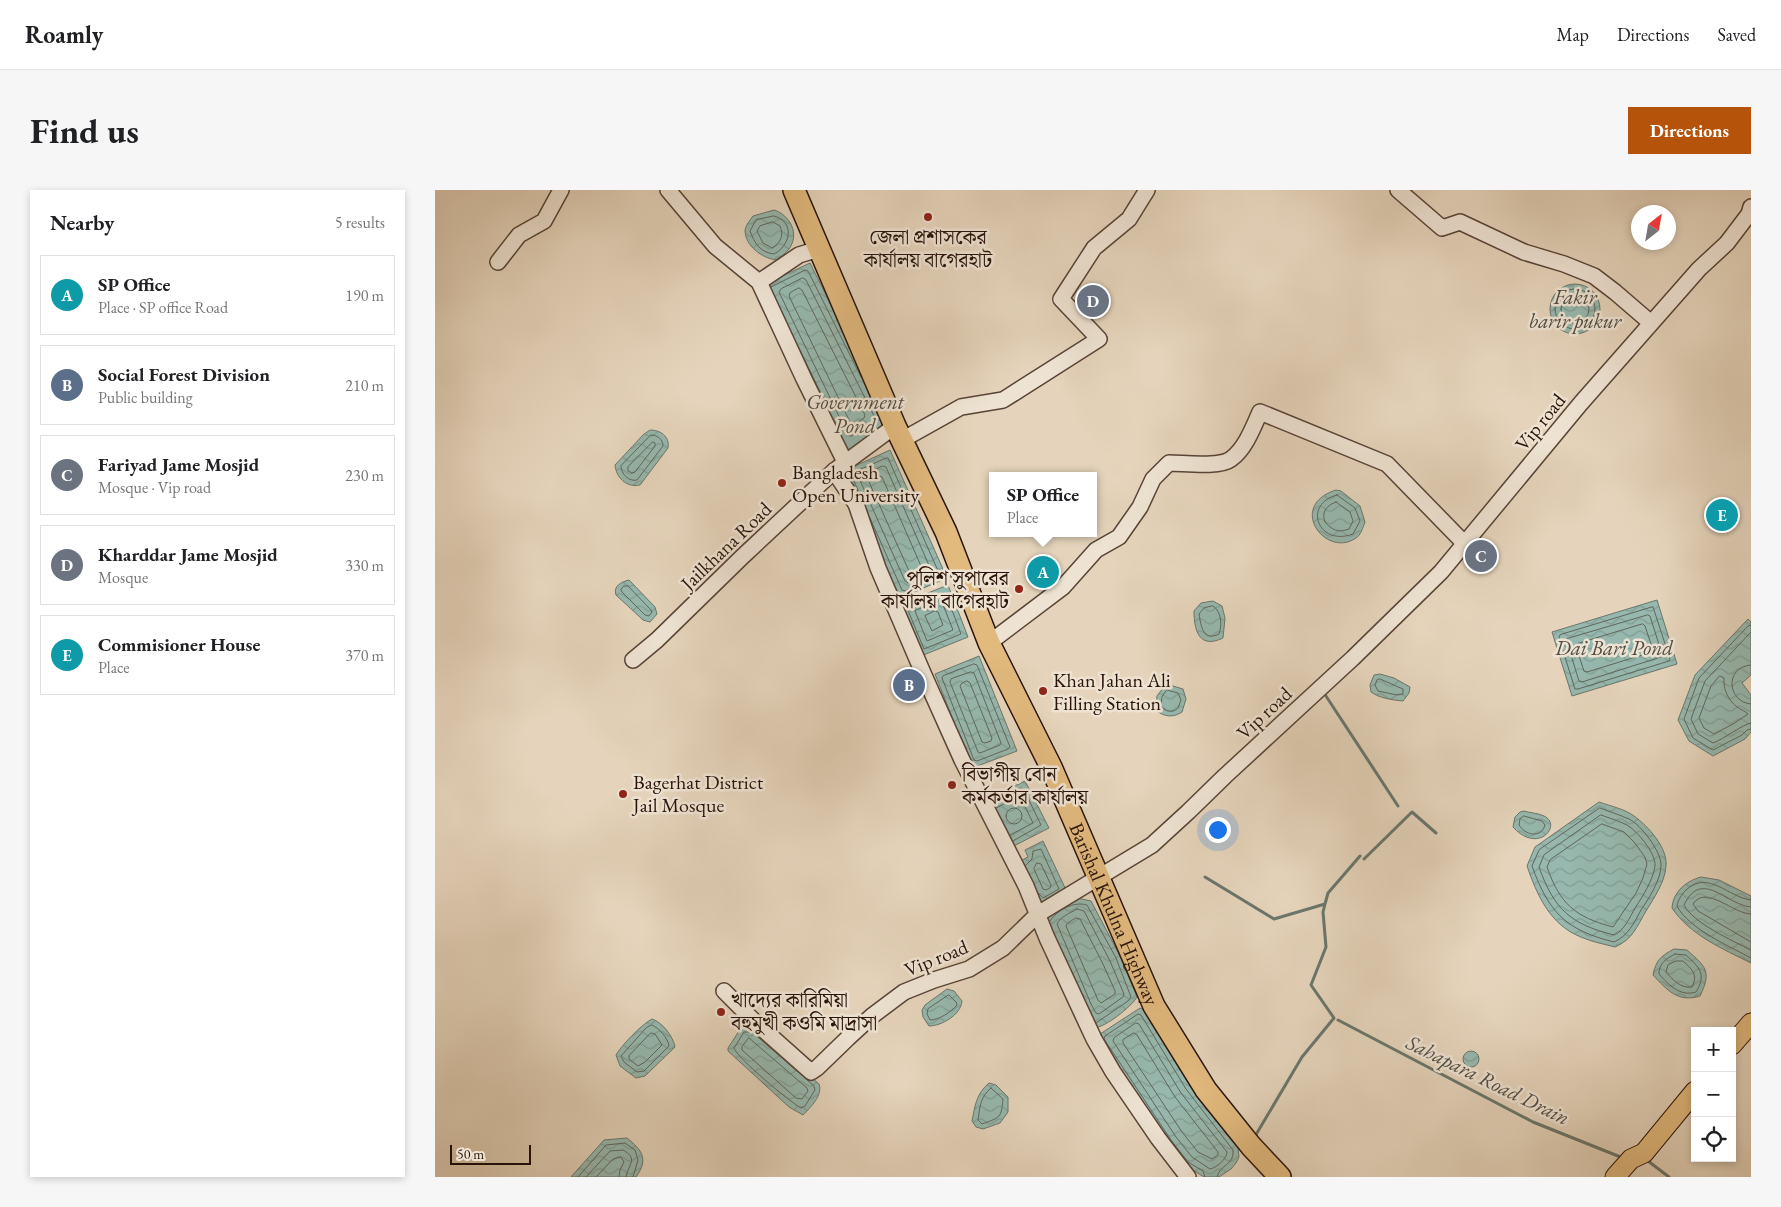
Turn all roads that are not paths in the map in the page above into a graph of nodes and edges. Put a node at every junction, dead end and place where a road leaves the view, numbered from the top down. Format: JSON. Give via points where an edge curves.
{"nodes":[{"id":1,"x":561,"y":190,"type":"edge"},
{"id":2,"x":668,"y":190,"type":"edge"},
{"id":3,"x":793,"y":190,"type":"edge"},
{"id":4,"x":1147,"y":190,"type":"edge"},
{"id":5,"x":1398,"y":190,"type":"edge"},
{"id":6,"x":1750,"y":212,"type":"edge"},
{"id":7,"x":819,"y":247,"type":"junction"},
{"id":8,"x":498,"y":262,"type":"dead end"},
{"id":9,"x":760,"y":284,"type":"junction"},
{"id":10,"x":1651,"y":323,"type":"junction"},
{"id":11,"x":898,"y":433,"type":"junction"},
{"id":12,"x":840,"y":467,"type":"junction"},
{"id":13,"x":1465,"y":544,"type":"junction"},
{"id":14,"x":989,"y":643,"type":"junction"},
{"id":15,"x":633,"y":660,"type":"dead end"},
{"id":16,"x":1098,"y":878,"type":"junction"},
{"id":17,"x":1038,"y":914,"type":"junction"},
{"id":18,"x":724,"y":991,"type":"dead end"},
{"id":19,"x":1751,"y":1023,"type":"edge"},
{"id":20,"x":1736,"y":1040,"type":"edge"},
{"id":21,"x":1691,"y":1096,"type":"edge"},
{"id":22,"x":1188,"y":1177,"type":"edge"},
{"id":23,"x":1280,"y":1177,"type":"edge"},
{"id":24,"x":1615,"y":1177,"type":"edge"}],
"edges":[{"from":1,"to":8,"type":"street","via":[[544,221],[519,235]]},
{"from":2,"to":9,"type":"street","via":[[715,246]]},
{"from":3,"to":7,"type":"highway","name":"Barishal Khulna Highway"},
{"from":4,"to":11,"type":"street","name":"Jailkhana Road","via":[[1129,219],[1094,248],[1061,299],[1099,339],[1003,400],[961,407]]},
{"from":5,"to":10,"type":"street","via":[[1442,228],[1460,222],[1524,252],[1593,276]]},
{"from":6,"to":10,"type":"street","name":"Vip road","via":[[1727,243]]},
{"from":7,"to":9,"type":"street","via":[[799,255]]},
{"from":7,"to":11,"type":"highway","name":"Barishal Khulna Highway"},
{"from":9,"to":12,"type":"street"},
{"from":10,"to":13,"type":"street","name":"Vip road"},
{"from":11,"to":12,"type":"street","name":"Jailkhana Road"},
{"from":11,"to":14,"type":"highway","name":"Barishal Khulna Highway","via":[[946,532]]},
{"from":12,"to":15,"type":"street","name":"Jailkhana Road"},
{"from":12,"to":17,"type":"street","via":[[879,568],[962,760]]},
{"from":13,"to":14,"type":"street","via":[[1387,464],[1260,412],[1242,447],[1230,460],[1216,464],[1169,463],[1153,479],[1140,507],[1119,537],[1096,550],[1063,587]]},
{"from":13,"to":16,"type":"street","name":"Vip road","via":[[1441,572],[1353,658],[1152,845]]},
{"from":14,"to":16,"type":"highway","name":"Barishal Khulna Highway","via":[[1051,767]]},
{"from":16,"to":17,"type":"street","name":"Vip road"},
{"from":16,"to":23,"type":"highway","name":"Barishal Khulna Highway","via":[[1154,1006],[1206,1090]]},
{"from":17,"to":18,"type":"street","name":"Vip road","via":[[1003,948],[969,969],[904,992],[871,1016],[811,1072]]},
{"from":17,"to":22,"type":"street","via":[[1094,1039],[1113,1072]]},
{"from":19,"to":20,"type":"main road"},
{"from":21,"to":24,"type":"main road","via":[[1644,1153],[1631,1160]]}]}
